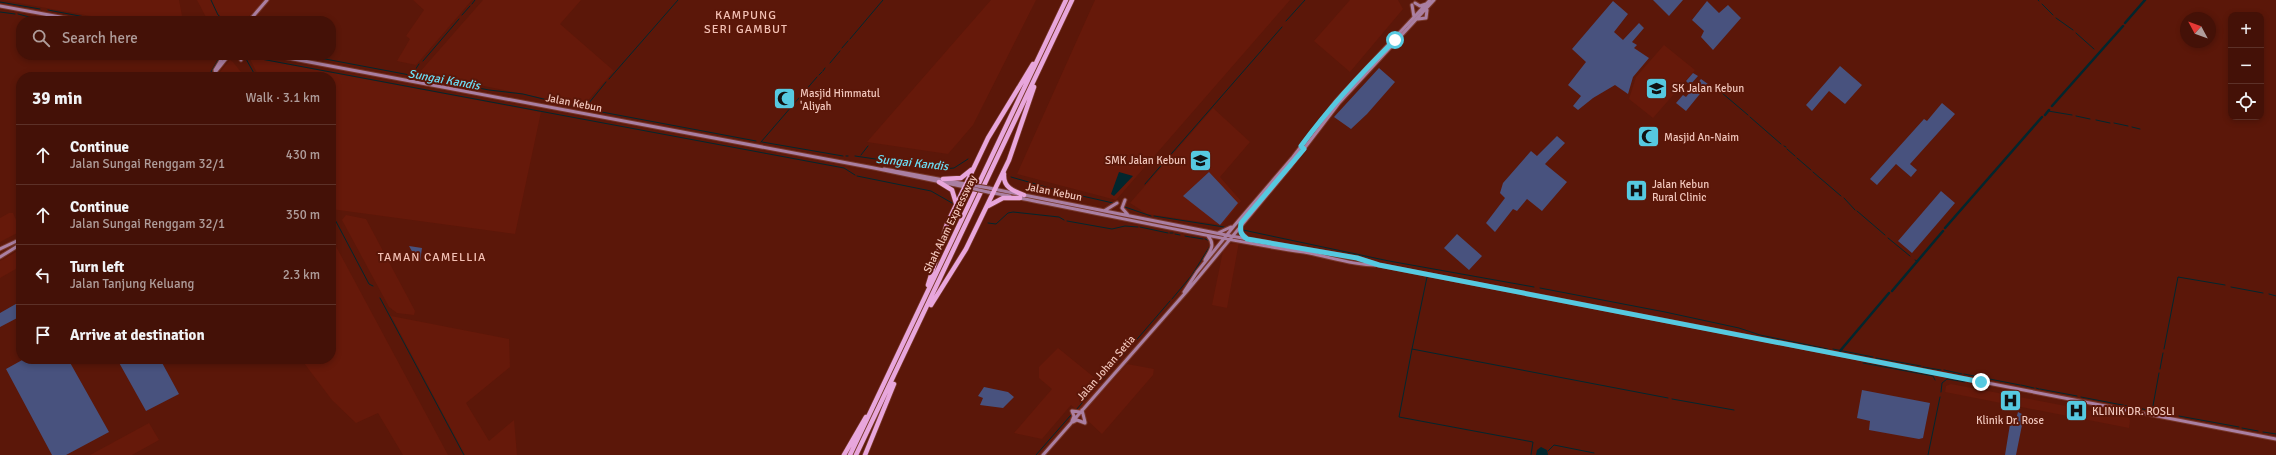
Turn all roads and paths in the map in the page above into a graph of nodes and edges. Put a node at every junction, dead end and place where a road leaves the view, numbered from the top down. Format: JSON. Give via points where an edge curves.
{"nodes":[{"id":1,"x":267,"y":0,"type":"edge"},
{"id":2,"x":1066,"y":0,"type":"edge"},
{"id":3,"x":1072,"y":0,"type":"edge"},
{"id":4,"x":1430,"y":0,"type":"edge"},
{"id":5,"x":1435,"y":0,"type":"edge"},
{"id":6,"x":1427,"y":3,"type":"junction"},
{"id":7,"x":0,"y":6,"type":"edge"},
{"id":8,"x":55,"y":16,"type":"edge"},
{"id":9,"x":253,"y":16,"type":"edge"},
{"id":10,"x":1412,"y":20,"type":"junction"},
{"id":11,"x":1417,"y":20,"type":"junction"},
{"id":12,"x":1045,"y":43,"type":"junction"},
{"id":13,"x":1049,"y":52,"type":"junction"},
{"id":14,"x":221,"y":60,"type":"edge"},
{"id":15,"x":225,"y":60,"type":"edge"},
{"id":16,"x":299,"y":60,"type":"edge"},
{"id":17,"x":215,"y":72,"type":"edge"},
{"id":18,"x":216,"y":72,"type":"edge"},
{"id":19,"x":1302,"y":148,"type":"junction"},
{"id":20,"x":974,"y":168,"type":"junction"},
{"id":21,"x":1005,"y":168,"type":"junction"},
{"id":22,"x":941,"y":181,"type":"junction"},
{"id":23,"x":968,"y":186,"type":"junction"},
{"id":24,"x":991,"y":191,"type":"junction"},
{"id":25,"x":1022,"y":197,"type":"junction"},
{"id":26,"x":1125,"y":200,"type":"dead end"},
{"id":27,"x":1117,"y":203,"type":"dead end"},
{"id":28,"x":954,"y":208,"type":"junction"},
{"id":29,"x":985,"y":210,"type":"junction"},
{"id":30,"x":1103,"y":211,"type":"junction"},
{"id":31,"x":1130,"y":217,"type":"junction"},
{"id":32,"x":1241,"y":223,"type":"junction"},
{"id":33,"x":1234,"y":226,"type":"junction"},
{"id":34,"x":1216,"y":233,"type":"junction"},
{"id":35,"x":1226,"y":235,"type":"junction"},
{"id":36,"x":1208,"y":236,"type":"junction"},
{"id":37,"x":1231,"y":236,"type":"junction"},
{"id":38,"x":1224,"y":239,"type":"junction"},
{"id":39,"x":1228,"y":239,"type":"junction"},
{"id":40,"x":1247,"y":239,"type":"junction"},
{"id":41,"x":16,"y":241,"type":"edge"},
{"id":42,"x":16,"y":247,"type":"edge"},
{"id":43,"x":0,"y":249,"type":"edge"},
{"id":44,"x":1349,"y":256,"type":"junction"},
{"id":45,"x":0,"y":257,"type":"edge"},
{"id":46,"x":1348,"y":261,"type":"junction"},
{"id":47,"x":1379,"y":265,"type":"junction"},
{"id":48,"x":1199,"y":270,"type":"junction"},
{"id":49,"x":1183,"y":294,"type":"junction"},
{"id":50,"x":916,"y":317,"type":"junction"},
{"id":51,"x":913,"y":338,"type":"junction"},
{"id":52,"x":890,"y":372,"type":"junction"},
{"id":53,"x":1082,"y":410,"type":"junction"},
{"id":54,"x":1071,"y":422,"type":"junction"},
{"id":55,"x":2276,"y":439,"type":"edge"},
{"id":56,"x":844,"y":455,"type":"edge"},
{"id":57,"x":850,"y":455,"type":"edge"},
{"id":58,"x":856,"y":455,"type":"edge"},
{"id":59,"x":864,"y":455,"type":"edge"},
{"id":60,"x":1043,"y":455,"type":"edge"}],
"edges":[{"from":1,"to":9,"type":"main road"},
{"from":2,"to":12,"type":"highway","name":"Shah Alam Expressway"},
{"from":3,"to":13,"type":"highway","name":"Shah Alam Expressway"},
{"from":4,"to":6,"type":"main road"},
{"from":5,"to":11,"type":"main road"},
{"from":5,"to":11,"type":"main road","via":[[1427,11],[1426,18]]},
{"from":6,"to":10,"type":"main road"},
{"from":6,"to":10,"type":"main road","via":[[1420,6],[1414,4]]},
{"from":7,"to":8,"type":"main road"},
{"from":10,"to":19,"type":"main road","via":[[1349,86]]},
{"from":11,"to":19,"type":"main road","via":[[1358,81]]},
{"from":12,"to":20,"type":"highway","via":[[995,124]]},
{"from":12,"to":50,"type":"highway","name":"Shah Alam Expressway"},
{"from":13,"to":21,"type":"highway"},
{"from":13,"to":51,"type":"highway","name":"Shah Alam Expressway"},
{"from":14,"to":17,"type":"main road"},
{"from":15,"to":18,"type":"main road"},
{"from":16,"to":22,"type":"main road","name":"Jalan Kebun"},
{"from":19,"to":32,"type":"main road","name":"Jalan Johan Setia"},
{"from":19,"to":33,"type":"main road","name":"Jalan Johan Setia"},
{"from":20,"to":22,"type":"highway","via":[[961,178]]},
{"from":20,"to":23,"type":"highway"},
{"from":21,"to":24,"type":"highway"},
{"from":21,"to":25,"type":"highway","via":[[1006,185]]},
{"from":22,"to":23,"type":"main road","name":"Jalan Kebun"},
{"from":22,"to":28,"type":"highway","via":[[955,195]]},
{"from":23,"to":24,"type":"main road","name":"Jalan Kebun","bridge":true},
{"from":23,"to":28,"type":"highway"},
{"from":24,"to":25,"type":"main road","name":"Jalan Kebun"},
{"from":24,"to":29,"type":"highway"},
{"from":25,"to":29,"type":"highway","via":[[1003,198],[993,202]]},
{"from":25,"to":30,"type":"main road","name":"Jalan Kebun"},
{"from":25,"to":36,"type":"main road","name":"Jalan Kebun"},
{"from":26,"to":31,"type":"main road","via":[[1122,208]]},
{"from":27,"to":30,"type":"main road"},
{"from":28,"to":50,"type":"highway"},
{"from":29,"to":51,"type":"highway","via":[[966,249]]},
{"from":30,"to":31,"type":"main road","name":"Jalan Kebun"},
{"from":31,"to":34,"type":"main road","name":"Jalan Kebun"},
{"from":32,"to":37,"type":"main road","name":"Jalan Johan Setia"},
{"from":32,"to":40,"type":"main road","via":[[1241,233]]},
{"from":33,"to":34,"type":"main road"},
{"from":33,"to":35,"type":"main road","name":"Jalan Johan Setia"},
{"from":34,"to":35,"type":"main road","name":"Jalan Kebun"},
{"from":35,"to":37,"type":"main road","name":"Jalan Kebun"},
{"from":35,"to":38,"type":"main road","name":"Jalan Johan Setia"},
{"from":36,"to":38,"type":"main road","name":"Jalan Kebun"},
{"from":36,"to":48,"type":"main road","via":[[1212,241],[1212,248]]},
{"from":37,"to":39,"type":"main road","name":"Jalan Johan Setia"},
{"from":37,"to":40,"type":"main road","name":"Jalan Kebun"},
{"from":38,"to":39,"type":"main road","name":"Jalan Kebun"},
{"from":38,"to":48,"type":"main road","name":"Jalan Johan Setia"},
{"from":39,"to":46,"type":"main road","name":"Jalan Kebun"},
{"from":39,"to":49,"type":"main road","name":"Jalan Johan Setia"},
{"from":40,"to":44,"type":"main road","name":"Jalan Kebun"},
{"from":41,"to":43,"type":"main road"},
{"from":42,"to":45,"type":"main road"},
{"from":44,"to":46,"type":"main road","via":[[1358,261]]},
{"from":44,"to":47,"type":"main road","name":"Jalan Kebun"},
{"from":46,"to":47,"type":"main road","name":"Jalan Kebun"},
{"from":47,"to":55,"type":"main road"},
{"from":48,"to":49,"type":"main road","name":"Jalan Johan Setia"},
{"from":49,"to":53,"type":"main road","name":"Jalan Johan Setia"},
{"from":50,"to":52,"type":"highway","name":"Shah Alam Expressway"},
{"from":51,"to":58,"type":"highway","name":"Shah Alam Expressway"},
{"from":51,"to":59,"type":"highway"},
{"from":52,"to":56,"type":"highway"},
{"from":52,"to":57,"type":"highway","name":"Shah Alam Expressway"},
{"from":53,"to":54,"type":"main road","name":"Jalan Johan Setia"},
{"from":53,"to":54,"type":"main road","via":[[1072,411],[1074,416]]},
{"from":53,"to":54,"type":"main road","via":[[1085,422]]},
{"from":54,"to":60,"type":"main road","name":"Jalan Johan Setia"}]}
